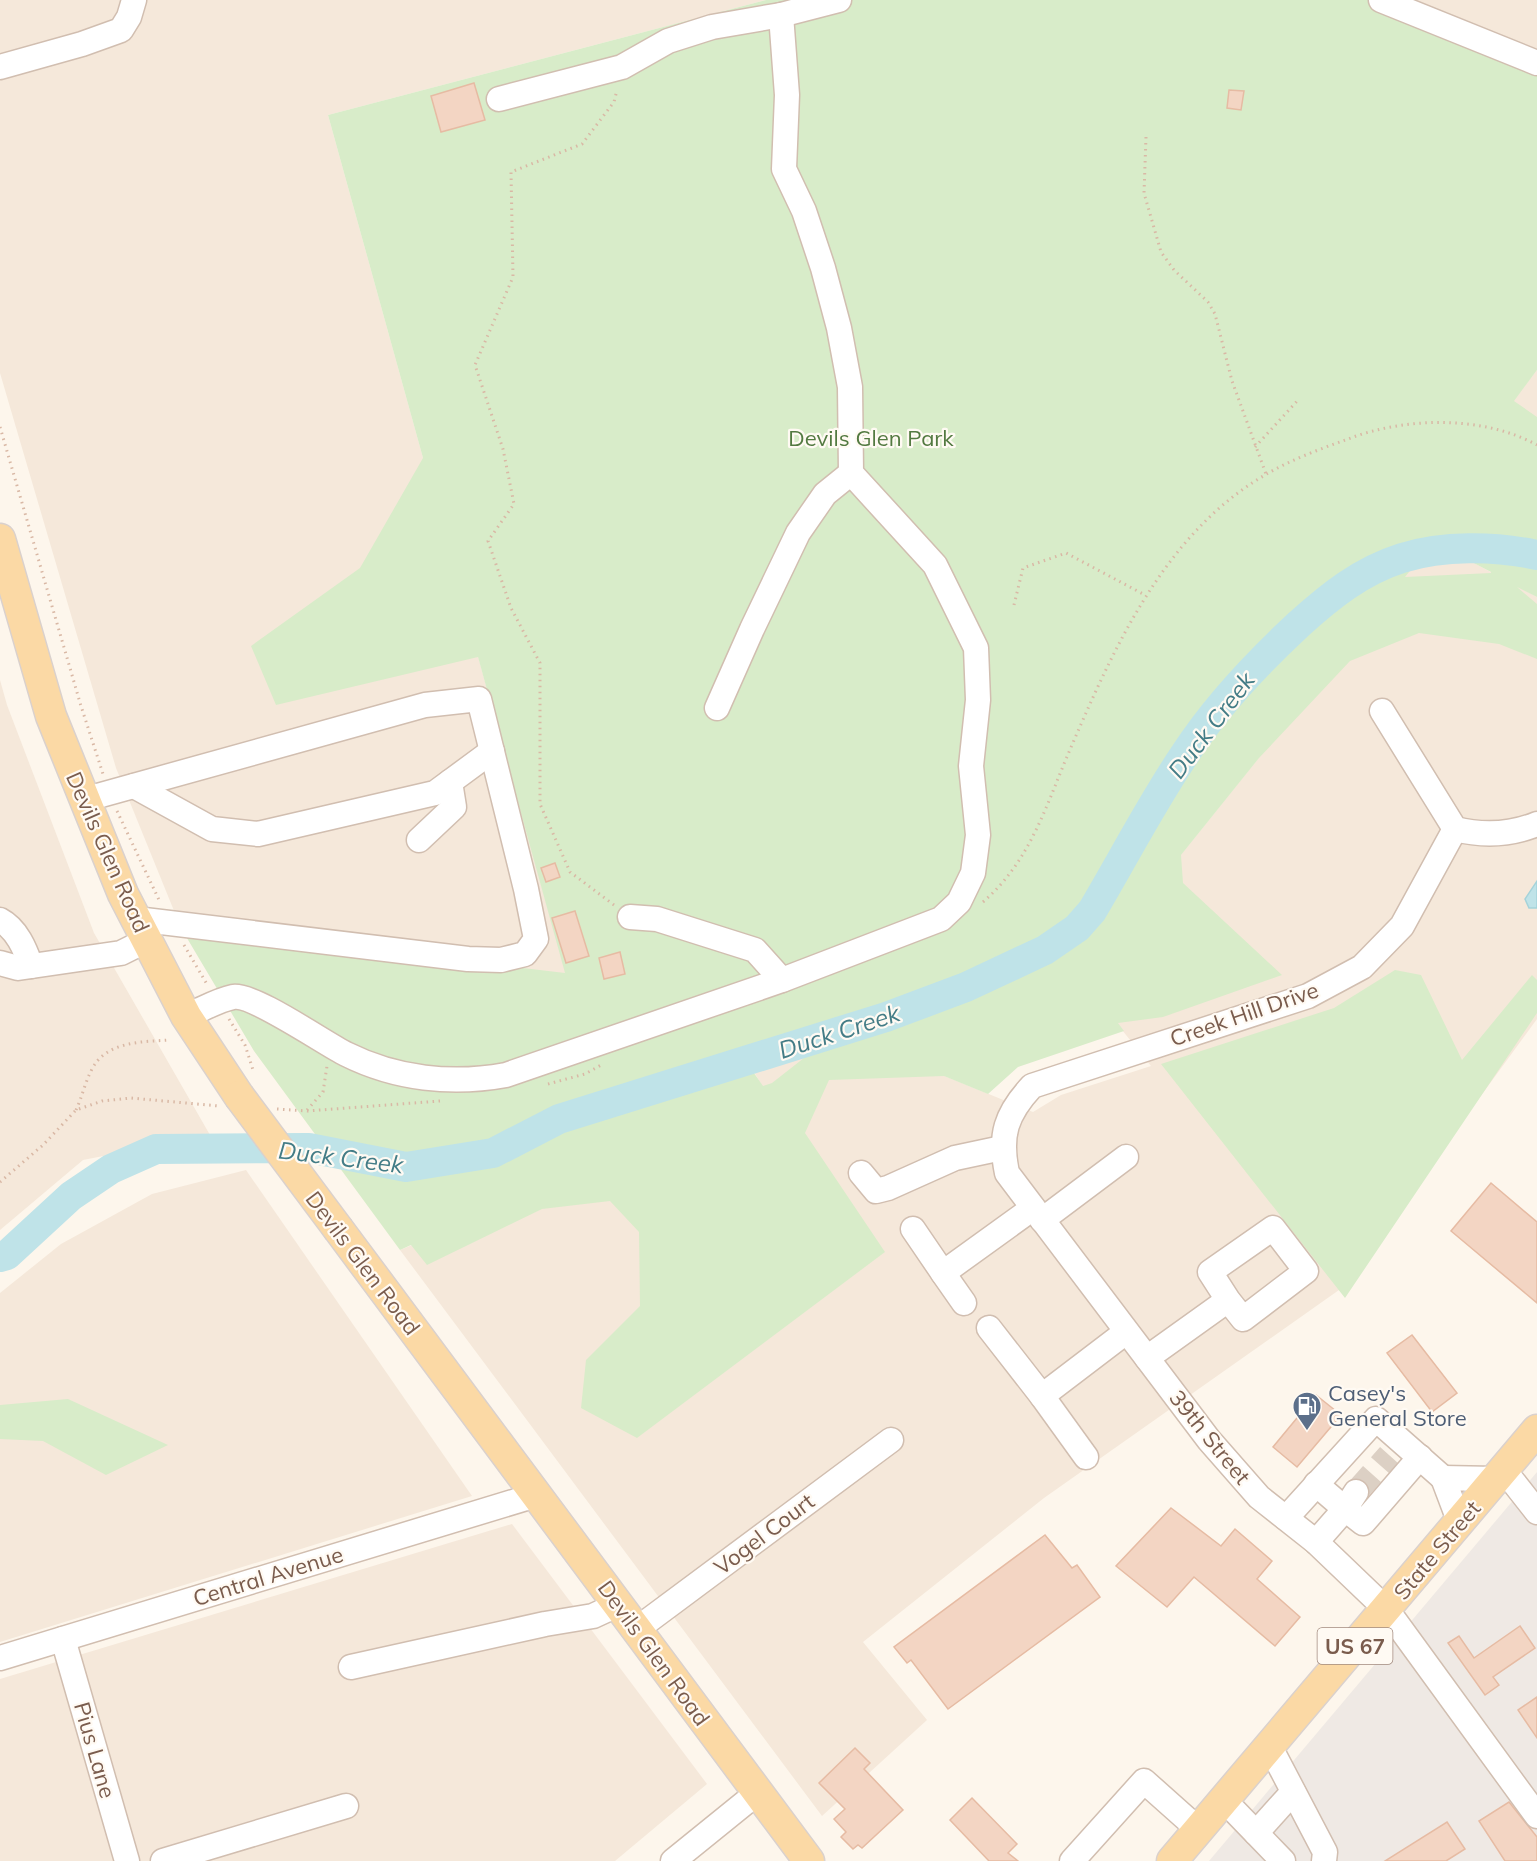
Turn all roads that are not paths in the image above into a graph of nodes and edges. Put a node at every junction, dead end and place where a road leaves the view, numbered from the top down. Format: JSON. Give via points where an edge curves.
{"nodes":[{"id":1,"x":134,"y":0,"type":"edge"},
{"id":2,"x":839,"y":0,"type":"edge"},
{"id":3,"x":1381,"y":0,"type":"edge"},
{"id":4,"x":781,"y":15,"type":"junction"},
{"id":5,"x":1537,"y":63,"type":"edge"},
{"id":6,"x":0,"y":67,"type":"edge"},
{"id":7,"x":499,"y":99,"type":"dead end"},
{"id":8,"x":851,"y":473,"type":"junction"},
{"id":9,"x":0,"y":539,"type":"edge"},
{"id":10,"x":717,"y":708,"type":"dead end"},
{"id":11,"x":1383,"y":711,"type":"dead end"},
{"id":12,"x":492,"y":751,"type":"junction"},
{"id":13,"x":450,"y":782,"type":"junction"},
{"id":14,"x":134,"y":786,"type":"junction"},
{"id":15,"x":83,"y":800,"type":"junction"},
{"id":16,"x":1537,"y":824,"type":"edge"},
{"id":17,"x":1455,"y":830,"type":"junction"},
{"id":18,"x":418,"y":840,"type":"dead end"},
{"id":19,"x":630,"y":917,"type":"road end"},
{"id":20,"x":1,"y":919,"type":"edge"},
{"id":21,"x":142,"y":930,"type":"junction"},
{"id":22,"x":0,"y":963,"type":"edge"},
{"id":23,"x":31,"y":966,"type":"junction"},
{"id":24,"x":782,"y":980,"type":"junction"},
{"id":25,"x":186,"y":1016,"type":"junction"},
{"id":26,"x":1002,"y":1148,"type":"junction"},
{"id":27,"x":1126,"y":1157,"type":"dead end"},
{"id":28,"x":861,"y":1173,"type":"dead end"},
{"id":29,"x":1038,"y":1214,"type":"junction"},
{"id":30,"x":913,"y":1229,"type":"dead end"},
{"id":31,"x":943,"y":1273,"type":"junction"},
{"id":32,"x":1228,"y":1300,"type":"dead end"},
{"id":33,"x":964,"y":1303,"type":"dead end"},
{"id":34,"x":989,"y":1328,"type":"dead end"},
{"id":35,"x":1126,"y":1332,"type":"junction"},
{"id":36,"x":1147,"y":1358,"type":"junction"},
{"id":37,"x":1042,"y":1396,"type":"junction"},
{"id":38,"x":1537,"y":1430,"type":"edge"},
{"id":39,"x":891,"y":1440,"type":"dead end"},
{"id":40,"x":1086,"y":1457,"type":"dead end"},
{"id":41,"x":1420,"y":1457,"type":"junction"},
{"id":42,"x":1500,"y":1475,"type":"junction"},
{"id":43,"x":1443,"y":1478,"type":"junction"},
{"id":44,"x":1316,"y":1484,"type":"junction"},
{"id":45,"x":536,"y":1495,"type":"junction"},
{"id":46,"x":1351,"y":1500,"type":"junction"},
{"id":47,"x":1537,"y":1512,"type":"edge"},
{"id":48,"x":1286,"y":1518,"type":"junction"},
{"id":49,"x":1460,"y":1523,"type":"junction"},
{"id":50,"x":1316,"y":1542,"type":"junction"},
{"id":51,"x":619,"y":1604,"type":"junction"},
{"id":52,"x":1387,"y":1610,"type":"junction"},
{"id":53,"x":637,"y":1629,"type":"junction"},
{"id":54,"x":63,"y":1639,"type":"junction"},
{"id":55,"x":0,"y":1658,"type":"edge"},
{"id":56,"x":351,"y":1667,"type":"dead end"},
{"id":57,"x":1270,"y":1747,"type":"junction"},
{"id":58,"x":1293,"y":1792,"type":"junction"},
{"id":59,"x":757,"y":1793,"type":"junction"},
{"id":60,"x":1224,"y":1800,"type":"junction"},
{"id":61,"x":346,"y":1806,"type":"dead end"},
{"id":62,"x":1537,"y":1816,"type":"edge"},
{"id":63,"x":1199,"y":1830,"type":"junction"},
{"id":64,"x":1256,"y":1833,"type":"junction"},
{"id":65,"x":127,"y":1861,"type":"edge"},
{"id":66,"x":163,"y":1861,"type":"edge"},
{"id":67,"x":673,"y":1861,"type":"edge"},
{"id":68,"x":809,"y":1861,"type":"edge"},
{"id":69,"x":1072,"y":1861,"type":"edge"},
{"id":70,"x":1172,"y":1861,"type":"edge"},
{"id":71,"x":1283,"y":1861,"type":"edge"},
{"id":72,"x":1324,"y":1861,"type":"edge"}],
"edges":[{"from":1,"to":6,"type":"street","via":[[121,30]]},
{"from":2,"to":4,"type":"street"},
{"from":3,"to":5,"type":"street"},
{"from":4,"to":7,"type":"street","via":[[712,27],[668,41],[622,67]]},
{"from":4,"to":8,"type":"street","via":[[787,95],[784,169],[804,211],[839,328],[850,387]]},
{"from":8,"to":10,"type":"street","via":[[825,494],[798,533]]},
{"from":8,"to":24,"type":"street","via":[[935,565],[976,648],[978,700],[971,766],[978,835],[973,873],[959,902],[941,919]]},
{"from":9,"to":15,"type":"main road","name":"Devils Glen Road","via":[[51,716]]},
{"from":11,"to":17,"type":"street"},
{"from":12,"to":13,"type":"street"},
{"from":12,"to":14,"type":"street","via":[[479,699],[467,700],[425,705]]},
{"from":12,"to":21,"type":"street","via":[[536,939],[525,954],[501,960],[468,959]]},
{"from":13,"to":14,"type":"street","via":[[435,793],[258,834],[212,829]]},
{"from":13,"to":18,"type":"street","via":[[454,807]]},
{"from":14,"to":15,"type":"street"},
{"from":15,"to":21,"type":"main road","name":"Devils Glen Road"},
{"from":16,"to":17,"type":"street","via":[[1504,833],[1476,835]]},
{"from":17,"to":26,"type":"street","name":"Creek Hill Drive","via":[[1401,926],[1362,967],[1308,996],[1032,1086],[1014,1105]]},
{"from":19,"to":24,"type":"street","via":[[657,919],[755,950]]},
{"from":20,"to":23,"type":"street","via":[[24,948]]},
{"from":21,"to":23,"type":"street","via":[[121,953]]},
{"from":21,"to":25,"type":"main road","name":"Devils Glen Road"},
{"from":22,"to":23,"type":"street","via":[[18,968]]},
{"from":24,"to":25,"type":"street","via":[[506,1075],[476,1080],[436,1080],[398,1072],[348,1054],[254,1001],[234,996]]},
{"from":25,"to":45,"type":"main road","name":"Devils Glen Road","bridge":true,"via":[[234,1101],[339,1230]]},
{"from":26,"to":28,"type":"street","via":[[955,1158],[876,1191]]},
{"from":26,"to":29,"type":"street","name":"39th Street","via":[[1007,1173]]},
{"from":27,"to":29,"type":"street"},
{"from":29,"to":31,"type":"street"},
{"from":29,"to":35,"type":"street","name":"39th Street"},
{"from":30,"to":31,"type":"street"},
{"from":31,"to":33,"type":"street"},
{"from":32,"to":36,"type":"street"},
{"from":34,"to":37,"type":"street"},
{"from":35,"to":36,"type":"street","name":"39th Street"},
{"from":35,"to":37,"type":"street"},
{"from":36,"to":48,"type":"street","name":"39th Street","via":[[1209,1440],[1259,1497]]},
{"from":37,"to":40,"type":"street"},
{"from":38,"to":42,"type":"main road","name":"State Street","number":"US 67"},
{"from":39,"to":53,"type":"street","name":"Vogel Court"},
{"from":41,"to":43,"type":"street"},
{"from":41,"to":44,"type":"street","via":[[1395,1448],[1376,1419]]},
{"from":41,"to":46,"type":"street","via":[[1363,1523]]},
{"from":42,"to":43,"type":"street"},
{"from":42,"to":47,"type":"street"},
{"from":42,"to":49,"type":"main road","name":"State Street","number":"US 67"},
{"from":43,"to":49,"type":"street"},
{"from":44,"to":46,"type":"street"},
{"from":44,"to":48,"type":"street"},
{"from":45,"to":51,"type":"main road","name":"Devils Glen Road"},
{"from":45,"to":54,"type":"street","name":"Central Avenue"},
{"from":46,"to":50,"type":"street"},
{"from":48,"to":50,"type":"street","name":"39th Street"},
{"from":49,"to":52,"type":"main road","name":"State Street","number":"US 67"},
{"from":50,"to":52,"type":"street","name":"39th Street"},
{"from":51,"to":53,"type":"main road","name":"Devils Glen Road"},
{"from":51,"to":56,"type":"street","via":[[593,1616]]},
{"from":52,"to":57,"type":"main road","name":"State Street","number":"US 67"},
{"from":52,"to":62,"type":"street","name":"39th Street"},
{"from":53,"to":59,"type":"main road","name":"Devils Glen Road"},
{"from":54,"to":55,"type":"street","name":"Central Avenue"},
{"from":54,"to":65,"type":"street","name":"Pius Lane"},
{"from":57,"to":58,"type":"street"},
{"from":57,"to":60,"type":"main road","name":"State Street","number":"US 67"},
{"from":58,"to":64,"type":"street"},
{"from":58,"to":72,"type":"street","via":[[1325,1852]]},
{"from":59,"to":67,"type":"street"},
{"from":59,"to":68,"type":"main road","name":"Devils Glen Road"},
{"from":60,"to":63,"type":"main road","name":"State Street","number":"US 67"},
{"from":60,"to":64,"type":"street"},
{"from":61,"to":66,"type":"street"},
{"from":63,"to":69,"type":"street","via":[[1144,1781]]},
{"from":63,"to":70,"type":"main road","name":"State Street","number":"US 67"},
{"from":64,"to":71,"type":"street"}]}
